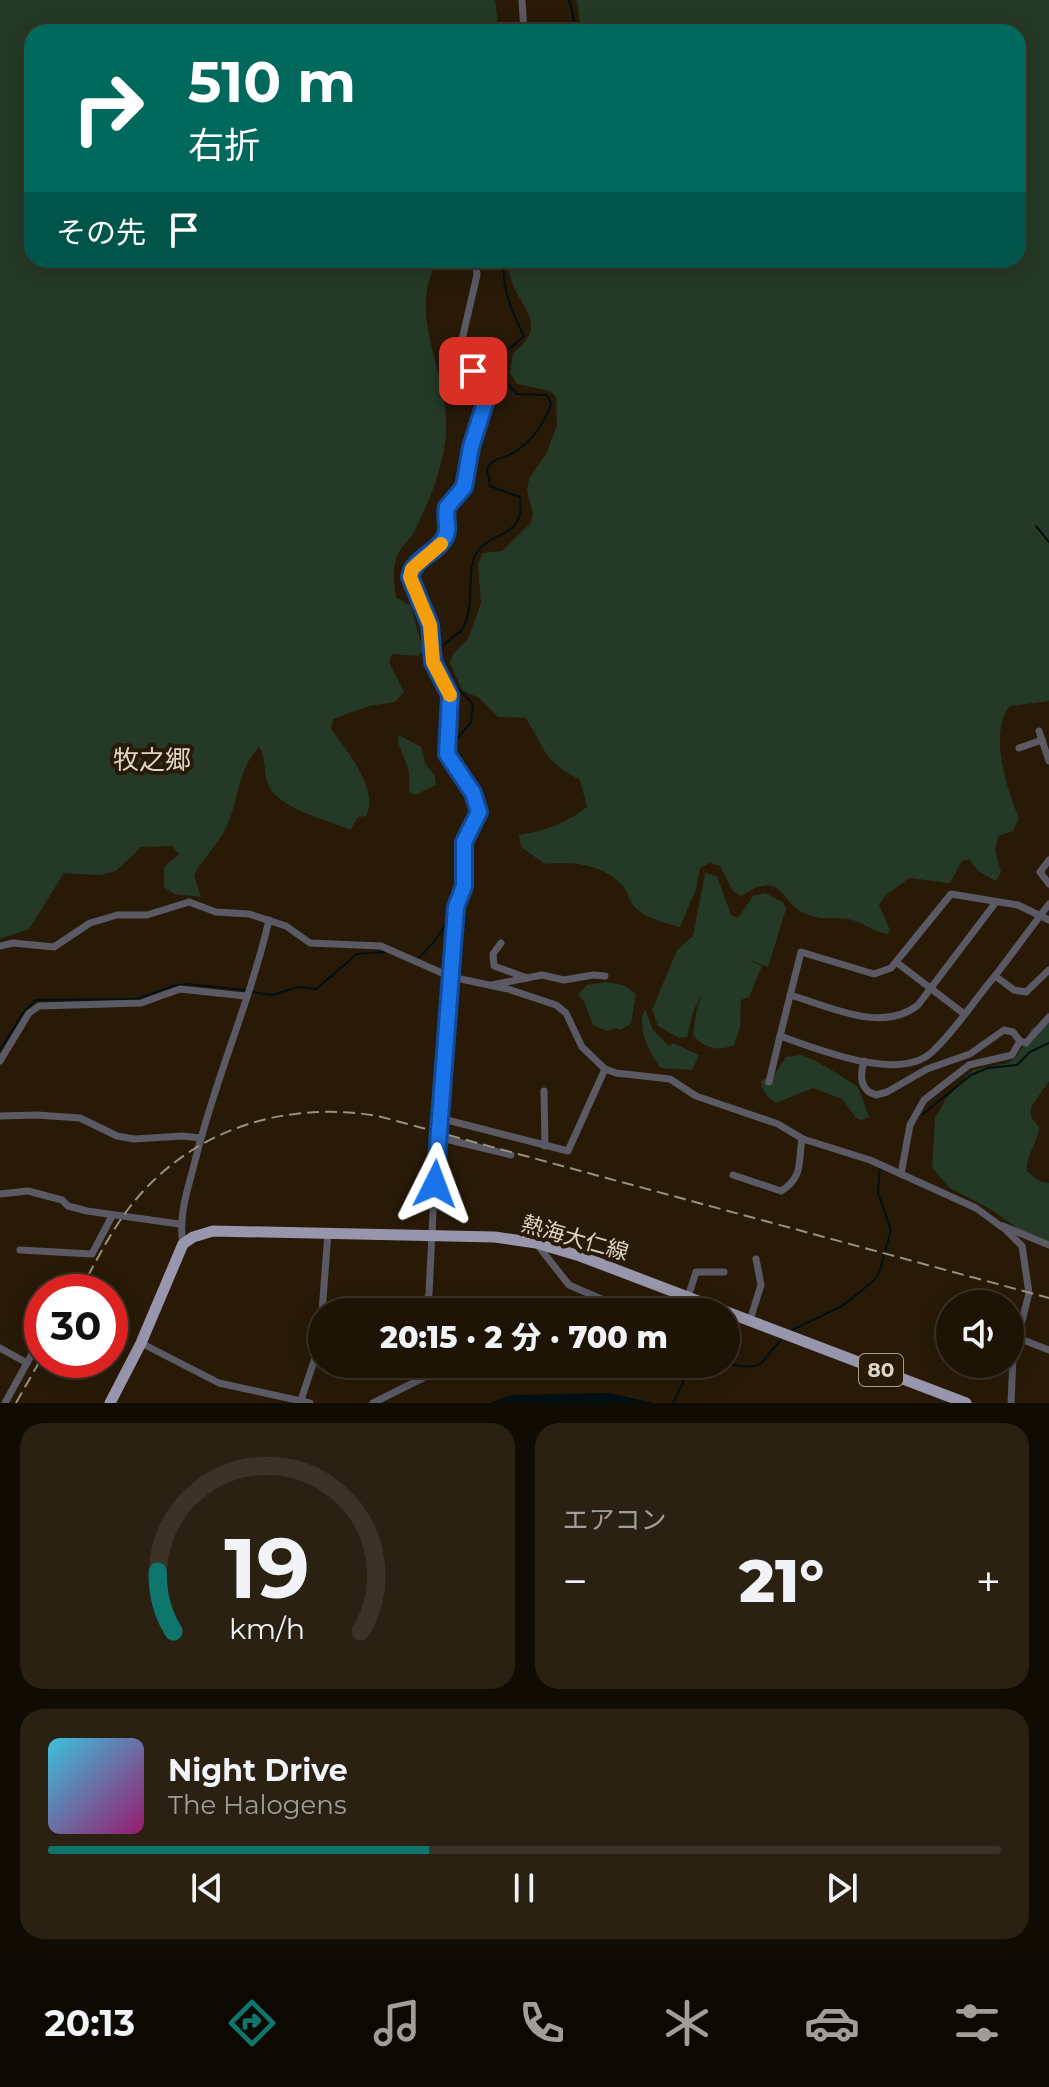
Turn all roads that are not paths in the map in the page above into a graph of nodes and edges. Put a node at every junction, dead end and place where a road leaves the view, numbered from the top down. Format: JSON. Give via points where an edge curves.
{"nodes":[{"id":1,"x":522,"y":0,"type":"edge"},
{"id":2,"x":524,"y":24,"type":"edge"},
{"id":3,"x":476,"y":268,"type":"edge"},
{"id":4,"x":1039,"y":731,"type":"dead end"},
{"id":5,"x":1042,"y":740,"type":"junction"},
{"id":6,"x":1019,"y":748,"type":"dead end"},
{"id":7,"x":1049,"y":761,"type":"edge"},
{"id":8,"x":1049,"y":860,"type":"edge"},
{"id":9,"x":1049,"y":884,"type":"edge"},
{"id":10,"x":996,"y":902,"type":"junction"},
{"id":11,"x":1049,"y":904,"type":"edge"},
{"id":12,"x":1040,"y":915,"type":"junction"},
{"id":13,"x":269,"y":920,"type":"junction"},
{"id":14,"x":1049,"y":920,"type":"edge"},
{"id":15,"x":501,"y":943,"type":"dead end"},
{"id":16,"x":0,"y":946,"type":"edge"},
{"id":17,"x":896,"y":962,"type":"junction"},
{"id":18,"x":1049,"y":970,"type":"edge"},
{"id":19,"x":605,"y":976,"type":"dead end"},
{"id":20,"x":995,"y":976,"type":"junction"},
{"id":21,"x":451,"y":977,"type":"junction"},
{"id":22,"x":529,"y":978,"type":"junction"},
{"id":23,"x":490,"y":986,"type":"junction"},
{"id":24,"x":931,"y":988,"type":"junction"},
{"id":25,"x":247,"y":992,"type":"junction"},
{"id":26,"x":790,"y":995,"type":"junction"},
{"id":27,"x":963,"y":1013,"type":"junction"},
{"id":28,"x":1049,"y":1017,"type":"edge"},
{"id":29,"x":780,"y":1036,"type":"junction"},
{"id":30,"x":1020,"y":1041,"type":"junction"},
{"id":31,"x":0,"y":1061,"type":"edge"},
{"id":32,"x":864,"y":1061,"type":"junction"},
{"id":33,"x":605,"y":1069,"type":"junction"},
{"id":34,"x":769,"y":1082,"type":"dead end"},
{"id":35,"x":544,"y":1091,"type":"dead end"},
{"id":36,"x":0,"y":1116,"type":"edge"},
{"id":37,"x":439,"y":1118,"type":"junction"},
{"id":38,"x":437,"y":1137,"type":"junction"},
{"id":39,"x":200,"y":1138,"type":"junction"},
{"id":40,"x":802,"y":1139,"type":"junction"},
{"id":41,"x":545,"y":1146,"type":"junction"},
{"id":42,"x":511,"y":1155,"type":"dead end"},
{"id":43,"x":901,"y":1174,"type":"junction"},
{"id":44,"x":733,"y":1175,"type":"dead end"},
{"id":45,"x":0,"y":1194,"type":"edge"},
{"id":46,"x":112,"y":1216,"type":"junction"},
{"id":47,"x":179,"y":1224,"type":"junction"},
{"id":48,"x":999,"y":1225,"type":"junction"},
{"id":49,"x":328,"y":1232,"type":"junction"},
{"id":50,"x":433,"y":1235,"type":"junction"},
{"id":51,"x":536,"y":1243,"type":"junction"},
{"id":52,"x":183,"y":1244,"type":"junction"},
{"id":53,"x":1049,"y":1245,"type":"edge"},
{"id":54,"x":20,"y":1250,"type":"dead end"},
{"id":55,"x":756,"y":1259,"type":"dead end"},
{"id":56,"x":724,"y":1272,"type":"dead end"},
{"id":57,"x":688,"y":1297,"type":"junction"},
{"id":58,"x":323,"y":1298,"type":"edge"},
{"id":59,"x":427,"y":1298,"type":"edge"},
{"id":60,"x":599,"y":1298,"type":"edge"},
{"id":61,"x":1024,"y":1313,"type":"edge"},
{"id":62,"x":750,"y":1320,"type":"junction"},
{"id":63,"x":1024,"y":1340,"type":"edge"},
{"id":64,"x":141,"y":1343,"type":"junction"},
{"id":65,"x":0,"y":1348,"type":"edge"},
{"id":66,"x":1049,"y":1350,"type":"edge"},
{"id":67,"x":24,"y":1361,"type":"edge"},
{"id":68,"x":24,"y":1368,"type":"edge"},
{"id":69,"x":308,"y":1378,"type":"edge"},
{"id":70,"x":423,"y":1378,"type":"edge"},
{"id":71,"x":1012,"y":1378,"type":"edge"},
{"id":72,"x":301,"y":1400,"type":"junction"},
{"id":73,"x":5,"y":1403,"type":"edge"},
{"id":74,"x":110,"y":1403,"type":"edge"},
{"id":75,"x":310,"y":1403,"type":"edge"},
{"id":76,"x":373,"y":1403,"type":"edge"},
{"id":77,"x":966,"y":1403,"type":"edge"},
{"id":78,"x":1011,"y":1403,"type":"edge"}],
"edges":[{"from":1,"to":2,"type":"street"},
{"from":3,"to":21,"type":"street","via":[[461,344],[483,386],[483,415],[464,487],[445,513],[447,534],[410,577],[430,625],[433,662],[450,695],[447,754],[479,812],[462,855],[464,886],[456,907]]},
{"from":4,"to":5,"type":"street"},
{"from":5,"to":6,"type":"street"},
{"from":5,"to":7,"type":"street"},
{"from":8,"to":9,"type":"street","via":[[1040,872]]},
{"from":10,"to":12,"type":"street"},
{"from":10,"to":17,"type":"street","via":[[951,894]]},
{"from":10,"to":24,"type":"street"},
{"from":11,"to":12,"type":"street"},
{"from":12,"to":14,"type":"street"},
{"from":12,"to":20,"type":"street"},
{"from":13,"to":16,"type":"street","via":[[189,902],[147,915],[117,915],[90,923],[54,947]]},
{"from":13,"to":21,"type":"street","via":[[310,943],[381,946]]},
{"from":13,"to":25,"type":"street"},
{"from":15,"to":22,"type":"street","via":[[493,954],[494,966]]},
{"from":17,"to":24,"type":"street"},
{"from":17,"to":26,"type":"street","via":[[874,974],[801,952]]},
{"from":18,"to":20,"type":"street","via":[[1026,992]]},
{"from":19,"to":22,"type":"street"},
{"from":20,"to":27,"type":"street"},
{"from":21,"to":23,"type":"street"},
{"from":21,"to":37,"type":"street"},
{"from":22,"to":23,"type":"street"},
{"from":23,"to":33,"type":"street","via":[[561,1008],[582,1047]]},
{"from":24,"to":26,"type":"street","via":[[911,1011],[891,1019]]},
{"from":24,"to":27,"type":"street"},
{"from":25,"to":31,"type":"street","via":[[180,989],[141,1003],[39,1006],[29,1013]]},
{"from":25,"to":39,"type":"street"},
{"from":26,"to":29,"type":"street"},
{"from":27,"to":32,"type":"street","via":[[918,1062],[894,1067]]},
{"from":28,"to":30,"type":"street","via":[[1026,1043]]},
{"from":29,"to":32,"type":"street"},
{"from":29,"to":34,"type":"street"},
{"from":30,"to":32,"type":"street","via":[[1004,1030],[970,1054],[927,1069],[881,1095],[863,1084]]},
{"from":30,"to":43,"type":"street","via":[[1012,1055],[969,1065],[924,1100],[910,1125]]},
{"from":33,"to":40,"type":"street","via":[[670,1079],[696,1096],[778,1124]]},
{"from":33,"to":41,"type":"street","via":[[571,1147],[565,1151]]},
{"from":35,"to":41,"type":"street"},
{"from":36,"to":39,"type":"street","via":[[80,1118],[134,1139]]},
{"from":37,"to":38,"type":"street"},
{"from":37,"to":41,"type":"street"},
{"from":38,"to":42,"type":"street"},
{"from":38,"to":50,"type":"street"},
{"from":39,"to":47,"type":"street"},
{"from":40,"to":43,"type":"street"},
{"from":40,"to":44,"type":"street","via":[[796,1180],[781,1191]]},
{"from":43,"to":48,"type":"street","via":[[976,1208]]},
{"from":45,"to":46,"type":"street","via":[[28,1191]]},
{"from":46,"to":47,"type":"street"},
{"from":46,"to":54,"type":"street","via":[[92,1254]]},
{"from":47,"to":52,"type":"street"},
{"from":48,"to":53,"type":"street"},
{"from":48,"to":61,"type":"street","via":[[1024,1251],[1029,1293]]},
{"from":49,"to":50,"type":"main road","name":"熱海大仁線","number":"80"},
{"from":49,"to":52,"type":"main road","name":"熱海大仁線","number":"80","via":[[213,1231]]},
{"from":49,"to":58,"type":"street"},
{"from":50,"to":51,"type":"main road","name":"熱海大仁線","number":"80"},
{"from":50,"to":59,"type":"street"},
{"from":51,"to":57,"type":"main road","name":"熱海大仁線","number":"80"},
{"from":51,"to":60,"type":"street","via":[[569,1285]]},
{"from":52,"to":64,"type":"main road"},
{"from":55,"to":62,"type":"street","via":[[761,1285]]},
{"from":56,"to":57,"type":"street","via":[[696,1272]]},
{"from":57,"to":62,"type":"main road","name":"熱海大仁線","number":"80"},
{"from":62,"to":77,"type":"main road","name":"熱海大仁線","number":"80"},
{"from":63,"to":66,"type":"street"},
{"from":64,"to":72,"type":"street","via":[[219,1383]]},
{"from":64,"to":74,"type":"main road"},
{"from":65,"to":67,"type":"street"},
{"from":68,"to":73,"type":"street"},
{"from":69,"to":72,"type":"street"},
{"from":70,"to":76,"type":"street"},
{"from":71,"to":78,"type":"street"},
{"from":72,"to":75,"type":"street"}]}
